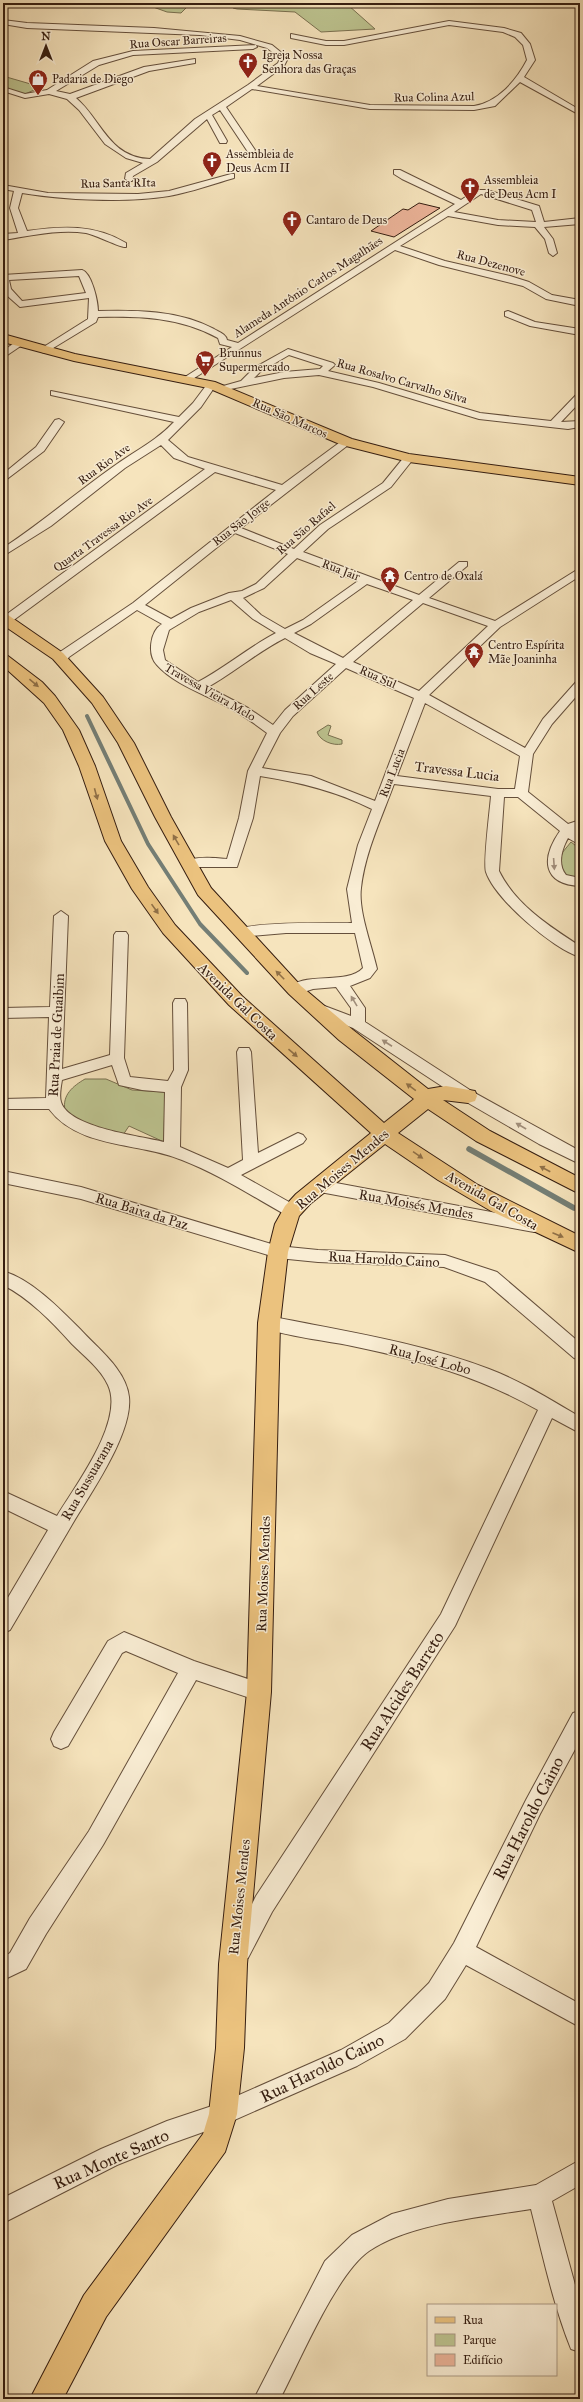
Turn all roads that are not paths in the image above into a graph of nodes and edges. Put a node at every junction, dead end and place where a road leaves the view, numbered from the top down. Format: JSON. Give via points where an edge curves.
{"nodes":[{"id":1,"x":3,"y":22,"type":"edge"},
{"id":2,"x":294,"y":36,"type":"dead end"},
{"id":3,"x":268,"y":45,"type":"junction"},
{"id":4,"x":192,"y":61,"type":"dead end"},
{"id":5,"x":519,"y":78,"type":"junction"},
{"id":6,"x":251,"y":87,"type":"junction"},
{"id":7,"x":3,"y":89,"type":"edge"},
{"id":8,"x":49,"y":92,"type":"junction"},
{"id":9,"x":70,"y":97,"type":"junction"},
{"id":10,"x":221,"y":106,"type":"junction"},
{"id":11,"x":580,"y":113,"type":"edge"},
{"id":12,"x":208,"y":114,"type":"junction"},
{"id":13,"x":222,"y":139,"type":"dead end"},
{"id":14,"x":251,"y":150,"type":"dead end"},
{"id":15,"x":154,"y":160,"type":"junction"},
{"id":16,"x":397,"y":172,"type":"dead end"},
{"id":17,"x":231,"y":176,"type":"dead end"},
{"id":18,"x":129,"y":179,"type":"dead end"},
{"id":19,"x":3,"y":187,"type":"edge"},
{"id":20,"x":18,"y":191,"type":"junction"},
{"id":21,"x":461,"y":204,"type":"junction"},
{"id":22,"x":448,"y":213,"type":"junction"},
{"id":23,"x":580,"y":221,"type":"edge"},
{"id":24,"x":539,"y":226,"type":"junction"},
{"id":25,"x":23,"y":235,"type":"junction"},
{"id":26,"x":3,"y":237,"type":"edge"},
{"id":27,"x":123,"y":245,"type":"dead end"},
{"id":28,"x":394,"y":247,"type":"junction"},
{"id":29,"x":553,"y":253,"type":"dead end"},
{"id":30,"x":4,"y":278,"type":"edge"},
{"id":31,"x":92,"y":295,"type":"junction"},
{"id":32,"x":580,"y":304,"type":"edge"},
{"id":33,"x":95,"y":314,"type":"junction"},
{"id":34,"x":508,"y":314,"type":"dead end"},
{"id":35,"x":580,"y":332,"type":"edge"},
{"id":36,"x":3,"y":338,"type":"edge"},
{"id":37,"x":20,"y":343,"type":"junction"},
{"id":38,"x":240,"y":346,"type":"junction"},
{"id":39,"x":46,"y":350,"type":"junction"},
{"id":40,"x":3,"y":355,"type":"edge"},
{"id":41,"x":319,"y":372,"type":"junction"},
{"id":42,"x":188,"y":379,"type":"junction"},
{"id":43,"x":243,"y":384,"type":"junction"},
{"id":44,"x":216,"y":386,"type":"junction"},
{"id":45,"x":54,"y":393,"type":"dead end"},
{"id":46,"x":580,"y":396,"type":"edge"},
{"id":47,"x":182,"y":421,"type":"junction"},
{"id":48,"x":59,"y":422,"type":"dead end"},
{"id":49,"x":554,"y":424,"type":"junction"},
{"id":50,"x":580,"y":424,"type":"edge"},
{"id":51,"x":162,"y":440,"type":"junction"},
{"id":52,"x":348,"y":442,"type":"junction"},
{"id":53,"x":409,"y":458,"type":"junction"},
{"id":54,"x":213,"y":468,"type":"junction"},
{"id":55,"x":3,"y":479,"type":"edge"},
{"id":56,"x":580,"y":481,"type":"edge"},
{"id":57,"x":284,"y":489,"type":"junction"},
{"id":58,"x":233,"y":529,"type":"junction"},
{"id":59,"x":3,"y":553,"type":"edge"},
{"id":60,"x":297,"y":553,"type":"junction"},
{"id":61,"x":463,"y":564,"type":"dead end"},
{"id":62,"x":580,"y":571,"type":"edge"},
{"id":63,"x":366,"y":580,"type":"junction"},
{"id":64,"x":233,"y":595,"type":"junction"},
{"id":65,"x":420,"y":598,"type":"junction"},
{"id":66,"x":137,"y":605,"type":"junction"},
{"id":67,"x":5,"y":619,"type":"edge"},
{"id":68,"x":170,"y":623,"type":"junction"},
{"id":69,"x":496,"y":625,"type":"junction"},
{"id":70,"x":287,"y":634,"type":"junction"},
{"id":71,"x":4,"y":660,"type":"edge"},
{"id":72,"x":61,"y":660,"type":"junction"},
{"id":73,"x":345,"y":663,"type":"junction"},
{"id":74,"x":580,"y":685,"type":"edge"},
{"id":75,"x":200,"y":686,"type":"junction"},
{"id":76,"x":421,"y":696,"type":"junction"},
{"id":77,"x":274,"y":732,"type":"junction"},
{"id":78,"x":527,"y":754,"type":"junction"},
{"id":79,"x":254,"y":771,"type":"junction"},
{"id":80,"x":389,"y":778,"type":"junction"},
{"id":81,"x":498,"y":793,"type":"junction"},
{"id":82,"x":521,"y":793,"type":"junction"},
{"id":83,"x":379,"y":808,"type":"junction"},
{"id":84,"x":580,"y":824,"type":"edge"},
{"id":85,"x":567,"y":831,"type":"junction"},
{"id":86,"x":580,"y":841,"type":"edge"},
{"id":87,"x":190,"y":864,"type":"junction"},
{"id":88,"x":580,"y":882,"type":"edge"},
{"id":89,"x":62,"y":916,"type":"dead end"},
{"id":90,"x":360,"y":928,"type":"junction"},
{"id":91,"x":240,"y":932,"type":"junction"},
{"id":92,"x":121,"y":935,"type":"dead end"},
{"id":93,"x":580,"y":952,"type":"edge"},
{"id":94,"x":340,"y":982,"type":"junction"},
{"id":95,"x":295,"y":990,"type":"junction"},
{"id":96,"x":180,"y":1003,"type":"dead end"},
{"id":97,"x":313,"y":1006,"type":"junction"},
{"id":98,"x":58,"y":1012,"type":"junction"},
{"id":99,"x":3,"y":1014,"type":"edge"},
{"id":100,"x":358,"y":1024,"type":"junction"},
{"id":101,"x":244,"y":1052,"type":"dead end"},
{"id":102,"x":117,"y":1058,"type":"junction"},
{"id":103,"x":55,"y":1077,"type":"junction"},
{"id":104,"x":173,"y":1087,"type":"junction"},
{"id":105,"x":468,"y":1096,"type":"junction"},
{"id":106,"x":427,"y":1099,"type":"junction"},
{"id":107,"x":53,"y":1103,"type":"junction"},
{"id":108,"x":3,"y":1104,"type":"edge"},
{"id":109,"x":385,"y":1133,"type":"junction"},
{"id":110,"x":298,"y":1139,"type":"dead end"},
{"id":111,"x":172,"y":1150,"type":"junction"},
{"id":112,"x":580,"y":1158,"type":"edge"},
{"id":113,"x":250,"y":1163,"type":"junction"},
{"id":114,"x":228,"y":1175,"type":"junction"},
{"id":115,"x":3,"y":1177,"type":"edge"},
{"id":116,"x":320,"y":1186,"type":"junction"},
{"id":117,"x":580,"y":1187,"type":"edge"},
{"id":118,"x":292,"y":1211,"type":"junction"},
{"id":119,"x":536,"y":1226,"type":"junction"},
{"id":120,"x":580,"y":1245,"type":"edge"},
{"id":121,"x":278,"y":1252,"type":"junction"},
{"id":122,"x":3,"y":1278,"type":"edge"},
{"id":123,"x":270,"y":1322,"type":"junction"},
{"id":124,"x":580,"y":1353,"type":"edge"},
{"id":125,"x":551,"y":1408,"type":"junction"},
{"id":126,"x":580,"y":1426,"type":"edge"},
{"id":127,"x":3,"y":1499,"type":"edge"},
{"id":128,"x":60,"y":1527,"type":"junction"},
{"id":129,"x":3,"y":1624,"type":"edge"},
{"id":130,"x":191,"y":1669,"type":"junction"},
{"id":131,"x":259,"y":1692,"type":"junction"},
{"id":132,"x":580,"y":1720,"type":"edge"},
{"id":133,"x":61,"y":1740,"type":"dead end"},
{"id":134,"x":462,"y":1951,"type":"junction"},
{"id":135,"x":233,"y":1964,"type":"junction"},
{"id":136,"x":3,"y":1969,"type":"edge"},
{"id":137,"x":580,"y":2016,"type":"edge"},
{"id":138,"x":223,"y":2114,"type":"junction"},
{"id":139,"x":580,"y":2172,"type":"edge"},
{"id":140,"x":540,"y":2196,"type":"junction"},
{"id":141,"x":3,"y":2211,"type":"edge"},
{"id":142,"x":580,"y":2340,"type":"edge"},
{"id":143,"x":46,"y":2399,"type":"edge"},
{"id":144,"x":267,"y":2399,"type":"edge"}],
"edges":[{"from":1,"to":3,"type":"street","via":[[34,27],[205,34]]},
{"from":2,"to":5,"type":"street","name":"Rua Colina Azul","via":[[326,43],[344,43],[420,26],[449,23],[504,30],[521,36],[530,54],[529,65]]},
{"from":3,"to":6,"type":"street","via":[[278,50],[284,58],[281,64]]},
{"from":3,"to":8,"type":"street","name":"Rua Oscar Barreiras","via":[[168,50],[112,58],[86,68]]},
{"from":4,"to":9,"type":"street","via":[[147,68]]},
{"from":5,"to":6,"type":"street","name":"Rua Colina Azul","via":[[498,101],[474,108],[370,107]]},
{"from":5,"to":11,"type":"street"},
{"from":6,"to":10,"type":"street"},
{"from":7,"to":8,"type":"street","via":[[25,96]]},
{"from":8,"to":9,"type":"street"},
{"from":9,"to":15,"type":"street","via":[[109,142],[130,156],[147,161]]},
{"from":10,"to":12,"type":"street"},
{"from":10,"to":14,"type":"street"},
{"from":12,"to":13,"type":"street"},
{"from":12,"to":15,"type":"street"},
{"from":15,"to":18,"type":"street","via":[[129,175]]},
{"from":16,"to":21,"type":"street","via":[[454,198]]},
{"from":17,"to":20,"type":"street","name":"Rua Santa RIta","via":[[160,195],[48,195]]},
{"from":19,"to":20,"type":"street","name":"Rua Santa RIta"},
{"from":20,"to":25,"type":"street","via":[[14,208]]},
{"from":21,"to":22,"type":"street","name":"Alameda Antônio Carlos Magalhães"},
{"from":21,"to":24,"type":"street","name":"Alameda Antônio Carlos Magalhães","via":[[479,192],[487,192],[536,208]]},
{"from":22,"to":24,"type":"street","via":[[498,224]]},
{"from":22,"to":28,"type":"street","name":"Alameda Antônio Carlos Magalhães"},
{"from":23,"to":24,"type":"street"},
{"from":24,"to":29,"type":"street","via":[[549,239]]},
{"from":25,"to":26,"type":"street"},
{"from":25,"to":27,"type":"street","via":[[83,229],[108,236]]},
{"from":28,"to":32,"type":"street","name":"Rua Dezenove","via":[[442,263],[507,278],[526,284],[549,297]]},
{"from":28,"to":38,"type":"street","name":"Alameda Antônio Carlos Magalhães"},
{"from":30,"to":31,"type":"street","via":[[82,273]]},
{"from":30,"to":31,"type":"street","via":[[7,288],[5,289],[20,304]]},
{"from":31,"to":33,"type":"street"},
{"from":33,"to":38,"type":"street","via":[[147,313],[182,318],[212,330],[224,342]]},
{"from":33,"to":39,"type":"street","via":[[93,320]]},
{"from":34,"to":35,"type":"street","via":[[533,324]]},
{"from":36,"to":37,"type":"main road","name":"Rua São Marcos"},
{"from":37,"to":39,"type":"main road","name":"Rua São Marcos"},
{"from":37,"to":40,"type":"street"},
{"from":38,"to":42,"type":"street","name":"Alameda Antônio Carlos Magalhães"},
{"from":39,"to":42,"type":"main road","name":"Rua São Marcos"},
{"from":41,"to":43,"type":"street","name":"Rua Rosalvo Carvalho Silva","via":[[289,374]]},
{"from":41,"to":43,"type":"street","via":[[330,365],[288,352],[257,370]]},
{"from":41,"to":49,"type":"street","name":"Rua Rosalvo Carvalho Silva","via":[[376,385],[479,416]]},
{"from":42,"to":44,"type":"main road","name":"Rua São Marcos"},
{"from":43,"to":44,"type":"street","name":"Rua Rosalvo Carvalho Silva"},
{"from":44,"to":47,"type":"street","name":"Rua Rio Ave"},
{"from":44,"to":52,"type":"main road","name":"Rua São Marcos"},
{"from":45,"to":47,"type":"street"},
{"from":46,"to":49,"type":"street"},
{"from":47,"to":51,"type":"street","name":"Rua Rio Ave"},
{"from":48,"to":55,"type":"street","via":[[40,449]]},
{"from":49,"to":50,"type":"street","name":"Rua Rosalvo Carvalho Silva"},
{"from":51,"to":54,"type":"street","via":[[178,456]]},
{"from":51,"to":59,"type":"street","name":"Rua Rio Ave","via":[[121,466],[48,524]]},
{"from":52,"to":53,"type":"main road","name":"Rua São Marcos"},
{"from":52,"to":57,"type":"street","name":"Rua São Jorge"},
{"from":53,"to":56,"type":"main road","name":"Rua São Marcos"},
{"from":53,"to":60,"type":"street","name":"Rua São Rafael","via":[[387,485],[336,518]]},
{"from":54,"to":57,"type":"street"},
{"from":54,"to":67,"type":"street","name":"Quarta Travessa Rio Ave"},
{"from":57,"to":58,"type":"street","name":"Rua São Jorge"},
{"from":58,"to":60,"type":"street","name":"Rua Jair"},
{"from":58,"to":66,"type":"street","name":"Rua São Jorge"},
{"from":60,"to":63,"type":"street","name":"Rua Jair"},
{"from":60,"to":64,"type":"street","name":"Rua São Rafael","via":[[260,586],[244,594]]},
{"from":61,"to":65,"type":"street","name":"Rua Leste"},
{"from":62,"to":69,"type":"street","name":"Rua Lucia"},
{"from":63,"to":65,"type":"street","name":"Rua Jair"},
{"from":63,"to":70,"type":"street"},
{"from":64,"to":68,"type":"street"},
{"from":64,"to":70,"type":"street","name":"Rua Sul","via":[[256,617]]},
{"from":65,"to":69,"type":"street","name":"Rua Jair"},
{"from":65,"to":73,"type":"street","name":"Rua Leste"},
{"from":66,"to":68,"type":"street"},
{"from":66,"to":72,"type":"street","name":"Rua São Jorge","via":[[64,655]]},
{"from":67,"to":72,"type":"main road","via":[[46,646]]},
{"from":68,"to":75,"type":"street","name":"Travessa Vieira Melo","via":[[160,637],[157,657],[160,663],[173,673]]},
{"from":69,"to":76,"type":"street","name":"Rua Lucia"},
{"from":70,"to":73,"type":"street","name":"Rua Sul","via":[[314,650]]},
{"from":70,"to":75,"type":"street","via":[[256,648],[228,671]]},
{"from":71,"to":109,"type":"main road","name":"Avenida Gal Costa","one_way":true,"via":[[47,694],[70,726],[94,785],[104,820],[120,856],[176,938],[253,1018]]},
{"from":87,"to":72,"type":"main road","one_way":true,"via":[[162,817],[126,743],[98,700]]},
{"from":73,"to":76,"type":"street","name":"Rua Sul"},
{"from":73,"to":77,"type":"street","name":"Rua Leste","via":[[305,696]]},
{"from":74,"to":78,"type":"street","via":[[547,722]]},
{"from":75,"to":77,"type":"street","name":"Travessa Vieira Melo","via":[[240,708]]},
{"from":76,"to":78,"type":"street","name":"Rua Sul"},
{"from":76,"to":80,"type":"street","name":"Rua Lucia"},
{"from":77,"to":79,"type":"street","name":"Rua Leste"},
{"from":78,"to":82,"type":"street"},
{"from":79,"to":83,"type":"street","via":[[306,780],[362,799]]},
{"from":79,"to":87,"type":"street","name":"Rua Leste","via":[[246,818],[232,864]]},
{"from":80,"to":81,"type":"street","name":"Travessa Lucia"},
{"from":80,"to":83,"type":"street","name":"Rua Lucia"},
{"from":81,"to":82,"type":"street","name":"Travessa Lucia"},
{"from":81,"to":93,"type":"street","via":[[492,871],[495,879],[519,908]]},
{"from":82,"to":85,"type":"street"},
{"from":83,"to":90,"type":"street","name":"Rua Lucia","via":[[365,844],[354,889]]},
{"from":84,"to":85,"type":"street"},
{"from":85,"to":86,"type":"street"},
{"from":85,"to":88,"type":"street","one_way":true,"via":[[554,853],[555,872],[566,880]]},
{"from":87,"to":91,"type":"main road","via":[[204,891]]},
{"from":89,"to":98,"type":"street","name":"Rua Praia de Guaibim"},
{"from":90,"to":91,"type":"street","via":[[286,928]]},
{"from":90,"to":94,"type":"street","name":"Rua Lucia","via":[[370,969],[367,975]]},
{"from":95,"to":91,"type":"main road","one_way":true},
{"from":92,"to":102,"type":"street"},
{"from":94,"to":95,"type":"street","name":"Rua Lucia","via":[[314,984]]},
{"from":100,"to":94,"type":"street","one_way":true,"via":[[358,1008]]},
{"from":95,"to":97,"type":"main road"},
{"from":96,"to":104,"type":"street","via":[[181,1070]]},
{"from":97,"to":100,"type":"street"},
{"from":106,"to":97,"type":"main road","one_way":true},
{"from":98,"to":99,"type":"street"},
{"from":98,"to":103,"type":"street","name":"Rua Praia de Guaibim"},
{"from":105,"to":100,"type":"street","one_way":true},
{"from":101,"to":113,"type":"street"},
{"from":102,"to":103,"type":"street"},
{"from":102,"to":104,"type":"street","via":[[124,1081]]},
{"from":103,"to":107,"type":"street","name":"Rua Praia de Guaibim"},
{"from":104,"to":111,"type":"street"},
{"from":105,"to":106,"type":"main road","via":[[438,1093]]},
{"from":112,"to":105,"type":"street","one_way":true},
{"from":106,"to":109,"type":"main road","name":"Rua Moises Mendes"},
{"from":117,"to":106,"type":"main road","one_way":true,"via":[[483,1136]]},
{"from":107,"to":108,"type":"street"},
{"from":107,"to":111,"type":"street","name":"Rua Praia de Guaibim","via":[[62,1116],[78,1126]]},
{"from":109,"to":116,"type":"main road","name":"Rua Moises Mendes"},
{"from":109,"to":119,"type":"main road","name":"Avenida Gal Costa","one_way":true,"via":[[488,1201]]},
{"from":110,"to":113,"type":"street"},
{"from":111,"to":114,"type":"street","name":"Rua Praia de Guaibim"},
{"from":113,"to":114,"type":"street"},
{"from":114,"to":118,"type":"street","name":"Rua Praia de Guaibim"},
{"from":115,"to":121,"type":"street","name":"Rua Baixa da Paz","via":[[82,1193]]},
{"from":116,"to":118,"type":"main road","name":"Rua Moises Mendes"},
{"from":116,"to":119,"type":"street","name":"Rua Moisés Mendes"},
{"from":118,"to":121,"type":"main road","name":"Rua Moises Mendes","via":[[285,1224]]},
{"from":119,"to":120,"type":"main road","name":"Avenida Gal Costa","one_way":true},
{"from":121,"to":123,"type":"main road","name":"Rua Moises Mendes"},
{"from":121,"to":124,"type":"street","name":"Rua Haroldo Caino","via":[[452,1263],[491,1277]]},
{"from":122,"to":128,"type":"street","name":"Rua Sussuarana","via":[[22,1287],[66,1326],[105,1367],[116,1382],[120,1396],[120,1412],[108,1446]]},
{"from":123,"to":125,"type":"street","name":"Rua José Lobo","via":[[386,1347],[454,1365],[493,1378]]},
{"from":123,"to":131,"type":"main road","name":"Rua Moises Mendes"},
{"from":125,"to":126,"type":"street","name":"Rua José Lobo"},
{"from":125,"to":135,"type":"street","name":"Rua Alcides Barreto","via":[[544,1415],[448,1620],[264,1904]]},
{"from":127,"to":128,"type":"street"},
{"from":128,"to":129,"type":"street","name":"Rua Sussuarana"},
{"from":130,"to":131,"type":"street"},
{"from":130,"to":133,"type":"street","via":[[130,1642],[119,1643]]},
{"from":130,"to":136,"type":"street","via":[[96,1838],[18,1960]]},
{"from":131,"to":135,"type":"main road","name":"Rua Moises Mendes"},
{"from":132,"to":134,"type":"street","name":"Rua Haroldo Caino","via":[[533,1807]]},
{"from":134,"to":137,"type":"street"},
{"from":134,"to":138,"type":"street","name":"Rua Haroldo Caino","via":[[437,1991],[397,2031],[349,2058]]},
{"from":135,"to":138,"type":"main road","name":"Rua Moises Mendes","via":[[230,2048]]},
{"from":138,"to":141,"type":"street","name":"Rua Monte Santo","via":[[109,2156]]},
{"from":138,"to":143,"type":"main road","via":[[215,2142],[96,2306]]},
{"from":139,"to":140,"type":"street"},
{"from":140,"to":142,"type":"street","via":[[565,2294]]},
{"from":140,"to":144,"type":"street","via":[[448,2211],[392,2226],[360,2243],[334,2270]]}]}
